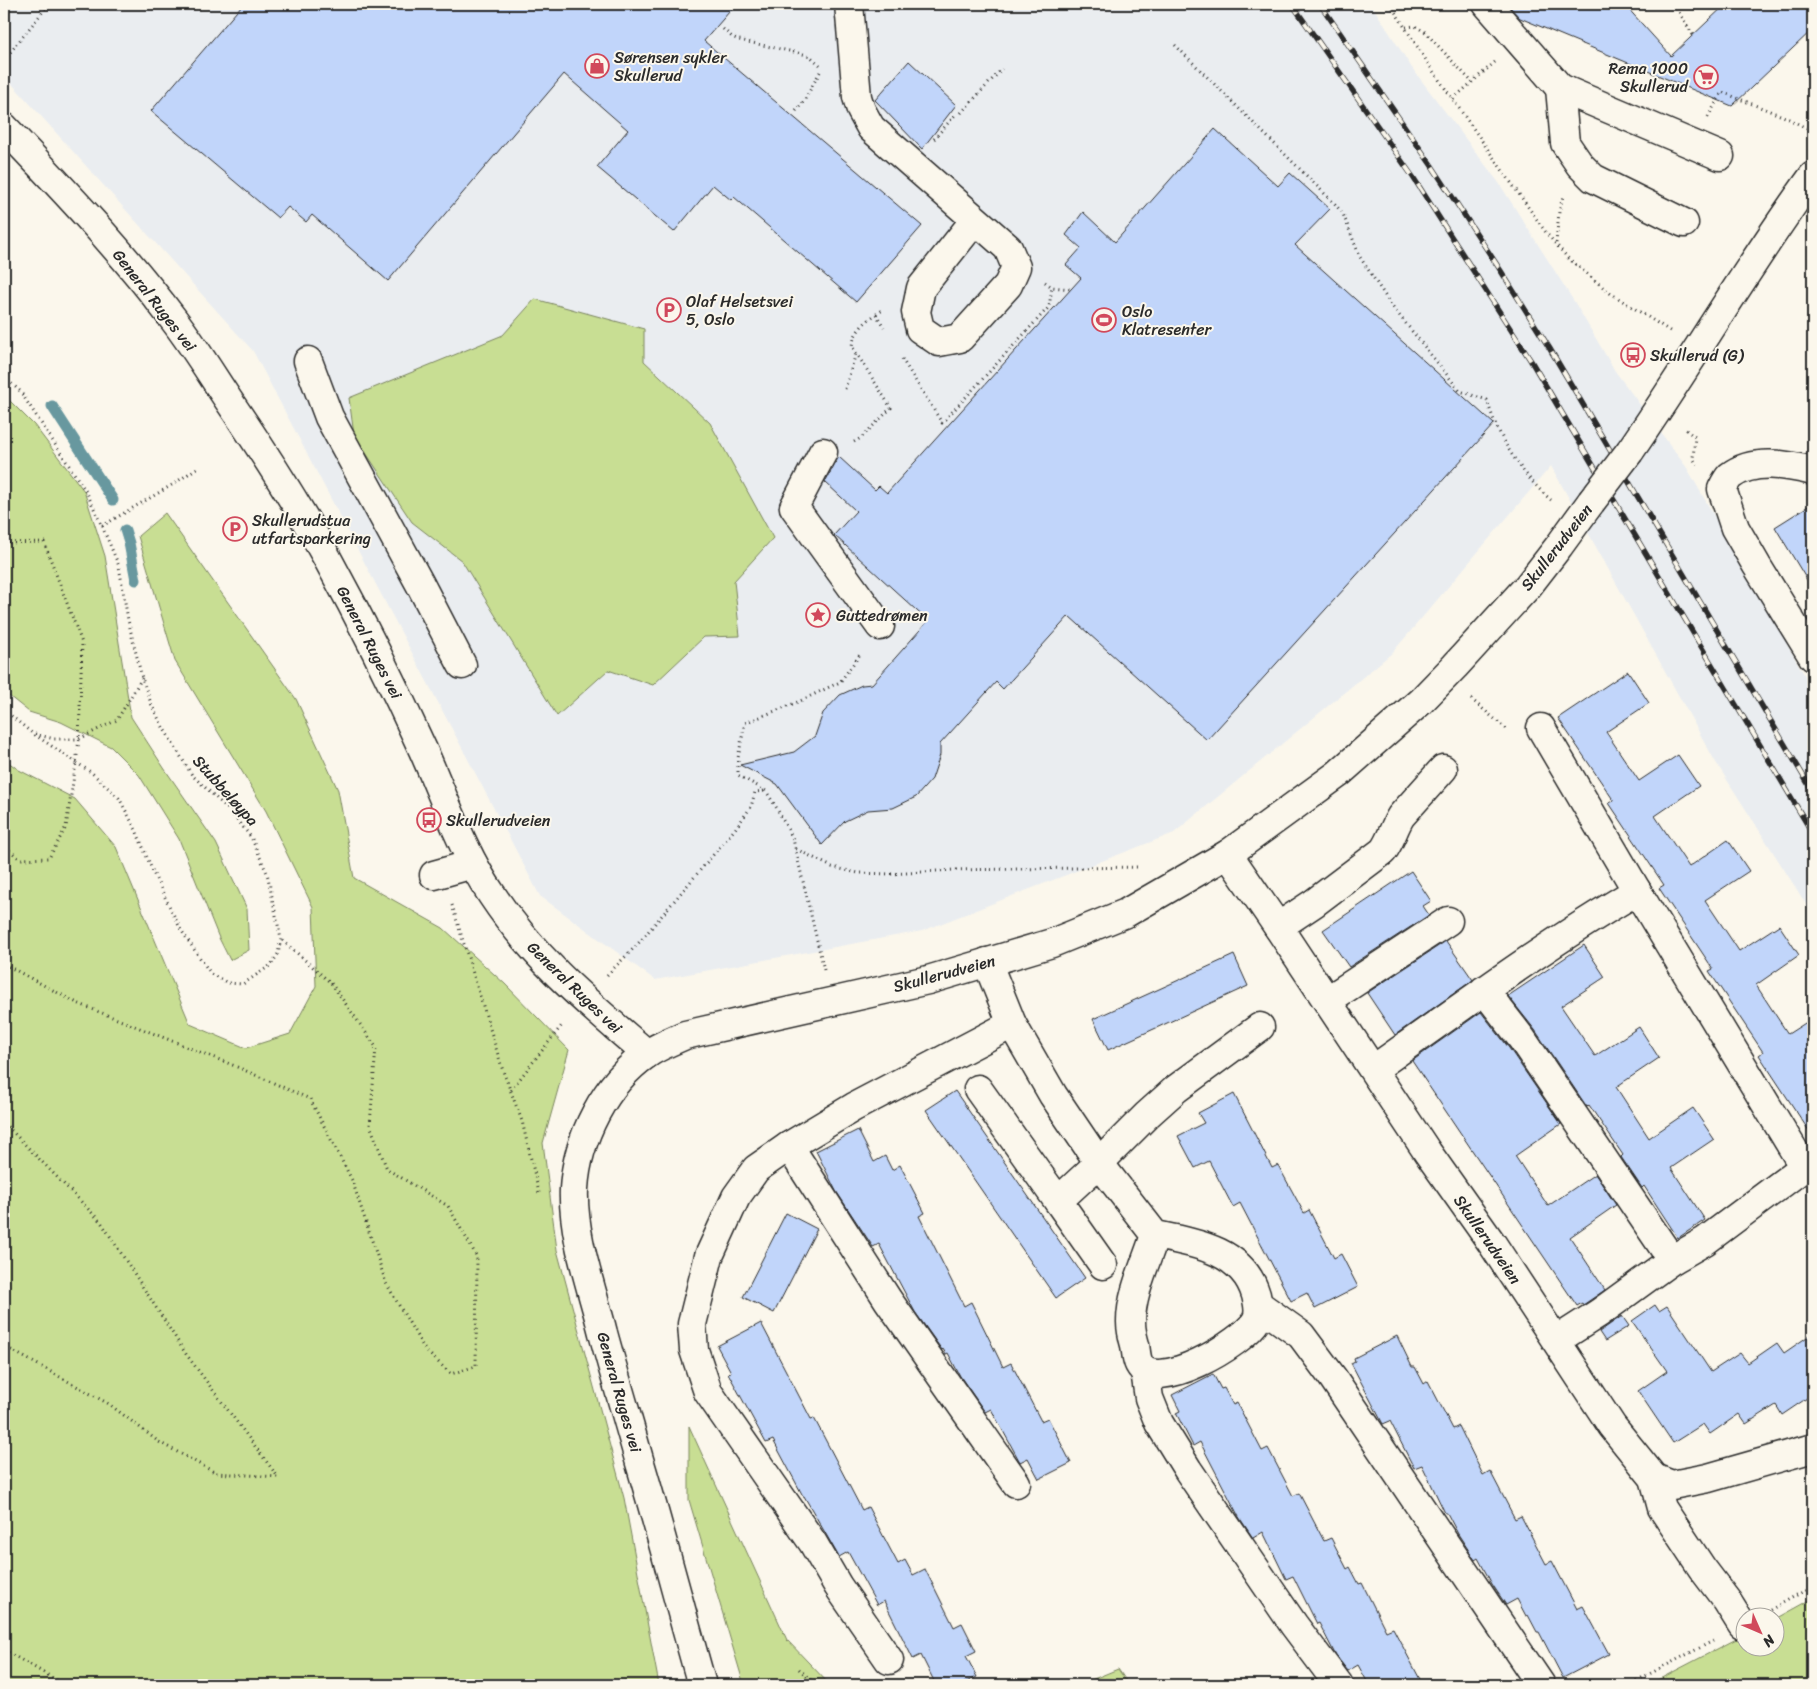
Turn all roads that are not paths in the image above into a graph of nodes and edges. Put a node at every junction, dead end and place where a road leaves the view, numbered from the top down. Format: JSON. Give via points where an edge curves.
{"nodes":[{"id":1,"x":849,"y":4,"type":"edge"},
{"id":2,"x":1487,"y":4,"type":"edge"},
{"id":3,"x":1560,"y":88,"type":"junction"},
{"id":4,"x":4,"y":127,"type":"edge"},
{"id":5,"x":1720,"y":156,"type":"dead end"},
{"id":6,"x":1813,"y":176,"type":"edge"},
{"id":7,"x":975,"y":220,"type":"dead end"},
{"id":8,"x":1684,"y":223,"type":"dead end"},
{"id":9,"x":308,"y":361,"type":"dead end"},
{"id":10,"x":823,"y":452,"type":"dead end"},
{"id":11,"x":1813,"y":471,"type":"edge"},
{"id":12,"x":880,"y":626,"type":"road end"},
{"id":13,"x":1813,"y":657,"type":"edge"},
{"id":14,"x":462,"y":665,"type":"dead end"},
{"id":15,"x":1541,"y":728,"type":"dead end"},
{"id":16,"x":1443,"y":769,"type":"dead end"},
{"id":17,"x":1228,"y":854,"type":"junction"},
{"id":18,"x":473,"y":864,"type":"junction"},
{"id":19,"x":434,"y":876,"type":"dead end"},
{"id":20,"x":1637,"y":891,"type":"junction"},
{"id":21,"x":1448,"y":920,"type":"dead end"},
{"id":22,"x":1278,"y":927,"type":"junction"},
{"id":23,"x":987,"y":962,"type":"junction"},
{"id":24,"x":1484,"y":990,"type":"junction"},
{"id":25,"x":1328,"y":1000,"type":"junction"},
{"id":26,"x":1012,"y":1024,"type":"junction"},
{"id":27,"x":1260,"y":1027,"type":"dead end"},
{"id":28,"x":647,"y":1054,"type":"junction"},
{"id":29,"x":1374,"y":1069,"type":"junction"},
{"id":30,"x":978,"y":1089,"type":"dead end"},
{"id":31,"x":789,"y":1146,"type":"junction"},
{"id":32,"x":1099,"y":1163,"type":"junction"},
{"id":33,"x":1808,"y":1174,"type":"edge"},
{"id":34,"x":1058,"y":1201,"type":"junction"},
{"id":35,"x":1155,"y":1235,"type":"junction"},
{"id":36,"x":1672,"y":1260,"type":"junction"},
{"id":37,"x":1104,"y":1265,"type":"dead end"},
{"id":38,"x":1259,"y":1305,"type":"junction"},
{"id":39,"x":1557,"y":1340,"type":"junction"},
{"id":40,"x":1145,"y":1371,"type":"junction"},
{"id":41,"x":1813,"y":1448,"type":"edge"},
{"id":42,"x":1654,"y":1478,"type":"junction"},
{"id":43,"x":1016,"y":1482,"type":"dead end"},
{"id":44,"x":1735,"y":1606,"type":"edge"},
{"id":45,"x":889,"y":1660,"type":"dead end"},
{"id":46,"x":702,"y":1685,"type":"edge"},
{"id":47,"x":1339,"y":1685,"type":"edge"},
{"id":48,"x":1541,"y":1685,"type":"edge"}],
"edges":[{"from":1,"to":7,"type":"street","via":[[857,96],[871,128]]},
{"from":2,"to":3,"type":"street"},
{"from":3,"to":5,"type":"street"},
{"from":3,"to":8,"type":"street","via":[[1565,143],[1582,168],[1593,178]]},
{"from":4,"to":18,"type":"street","name":"General Ruges vei","via":[[80,208],[175,321],[266,455],[360,619],[402,703]]},
{"from":6,"to":17,"type":"street","name":"Skullerudveien","bridge":true,"via":[[1666,399],[1528,586],[1421,701],[1338,774]]},
{"from":9,"to":14,"type":"street","via":[[329,416]]},
{"from":10,"to":12,"type":"street","via":[[794,507]]},
{"from":11,"to":13,"type":"street","via":[[1764,465],[1743,469],[1729,477],[1722,489],[1735,528]]},
{"from":15,"to":20,"type":"street"},
{"from":16,"to":22,"type":"street","via":[[1401,816],[1383,851]]},
{"from":17,"to":22,"type":"street","name":"Skullerudveien"},
{"from":17,"to":23,"type":"street","name":"Skullerudveien","via":[[1126,913],[1052,943]]},
{"from":18,"to":19,"type":"street"},
{"from":18,"to":28,"type":"street","name":"General Ruges vei","via":[[490,893],[538,956],[584,1001]]},
{"from":20,"to":24,"type":"street","via":[[1584,922]]},
{"from":20,"to":33,"type":"street"},
{"from":21,"to":25,"type":"street"},
{"from":22,"to":25,"type":"street","name":"Skullerudveien"},
{"from":23,"to":26,"type":"street"},
{"from":23,"to":28,"type":"street","name":"Skullerudveien","via":[[928,980],[684,1035]]},
{"from":24,"to":29,"type":"street"},
{"from":24,"to":36,"type":"street","via":[[1522,1040]]},
{"from":25,"to":29,"type":"street","name":"Skullerudveien"},
{"from":26,"to":31,"type":"street","via":[[854,1107]]},
{"from":26,"to":32,"type":"street","via":[[1058,1104]]},
{"from":27,"to":32,"type":"street","via":[[1176,1090]]},
{"from":28,"to":46,"type":"street","name":"General Ruges vei","via":[[614,1086],[598,1109],[584,1140],[578,1164],[574,1188],[575,1213],[610,1363]]},
{"from":29,"to":39,"type":"street","name":"Skullerudveien"},
{"from":30,"to":34,"type":"street"},
{"from":31,"to":43,"type":"street","via":[[888,1300]]},
{"from":31,"to":45,"type":"street","via":[[756,1169],[736,1197],[709,1256],[692,1324],[694,1350],[708,1392],[813,1543]]},
{"from":32,"to":34,"type":"street"},
{"from":32,"to":35,"type":"street"},
{"from":33,"to":36,"type":"street"},
{"from":34,"to":37,"type":"street"},
{"from":35,"to":38,"type":"street","via":[[1201,1244],[1222,1254],[1252,1283]]},
{"from":35,"to":40,"type":"street","via":[[1133,1301],[1130,1324],[1139,1364]]},
{"from":36,"to":39,"type":"street"},
{"from":38,"to":40,"type":"street","via":[[1257,1320],[1246,1333],[1222,1350],[1178,1372],[1158,1375]]},
{"from":38,"to":48,"type":"street","via":[[1301,1335],[1333,1378]]},
{"from":39,"to":42,"type":"street","name":"Skullerudveien","via":[[1612,1426]]},
{"from":40,"to":47,"type":"street","via":[[1149,1398],[1159,1423],[1188,1470]]},
{"from":41,"to":42,"type":"street","via":[[1672,1485]]},
{"from":42,"to":44,"type":"street","name":"Skullerudveien","via":[[1662,1508],[1702,1568],[1727,1601]]}]}
